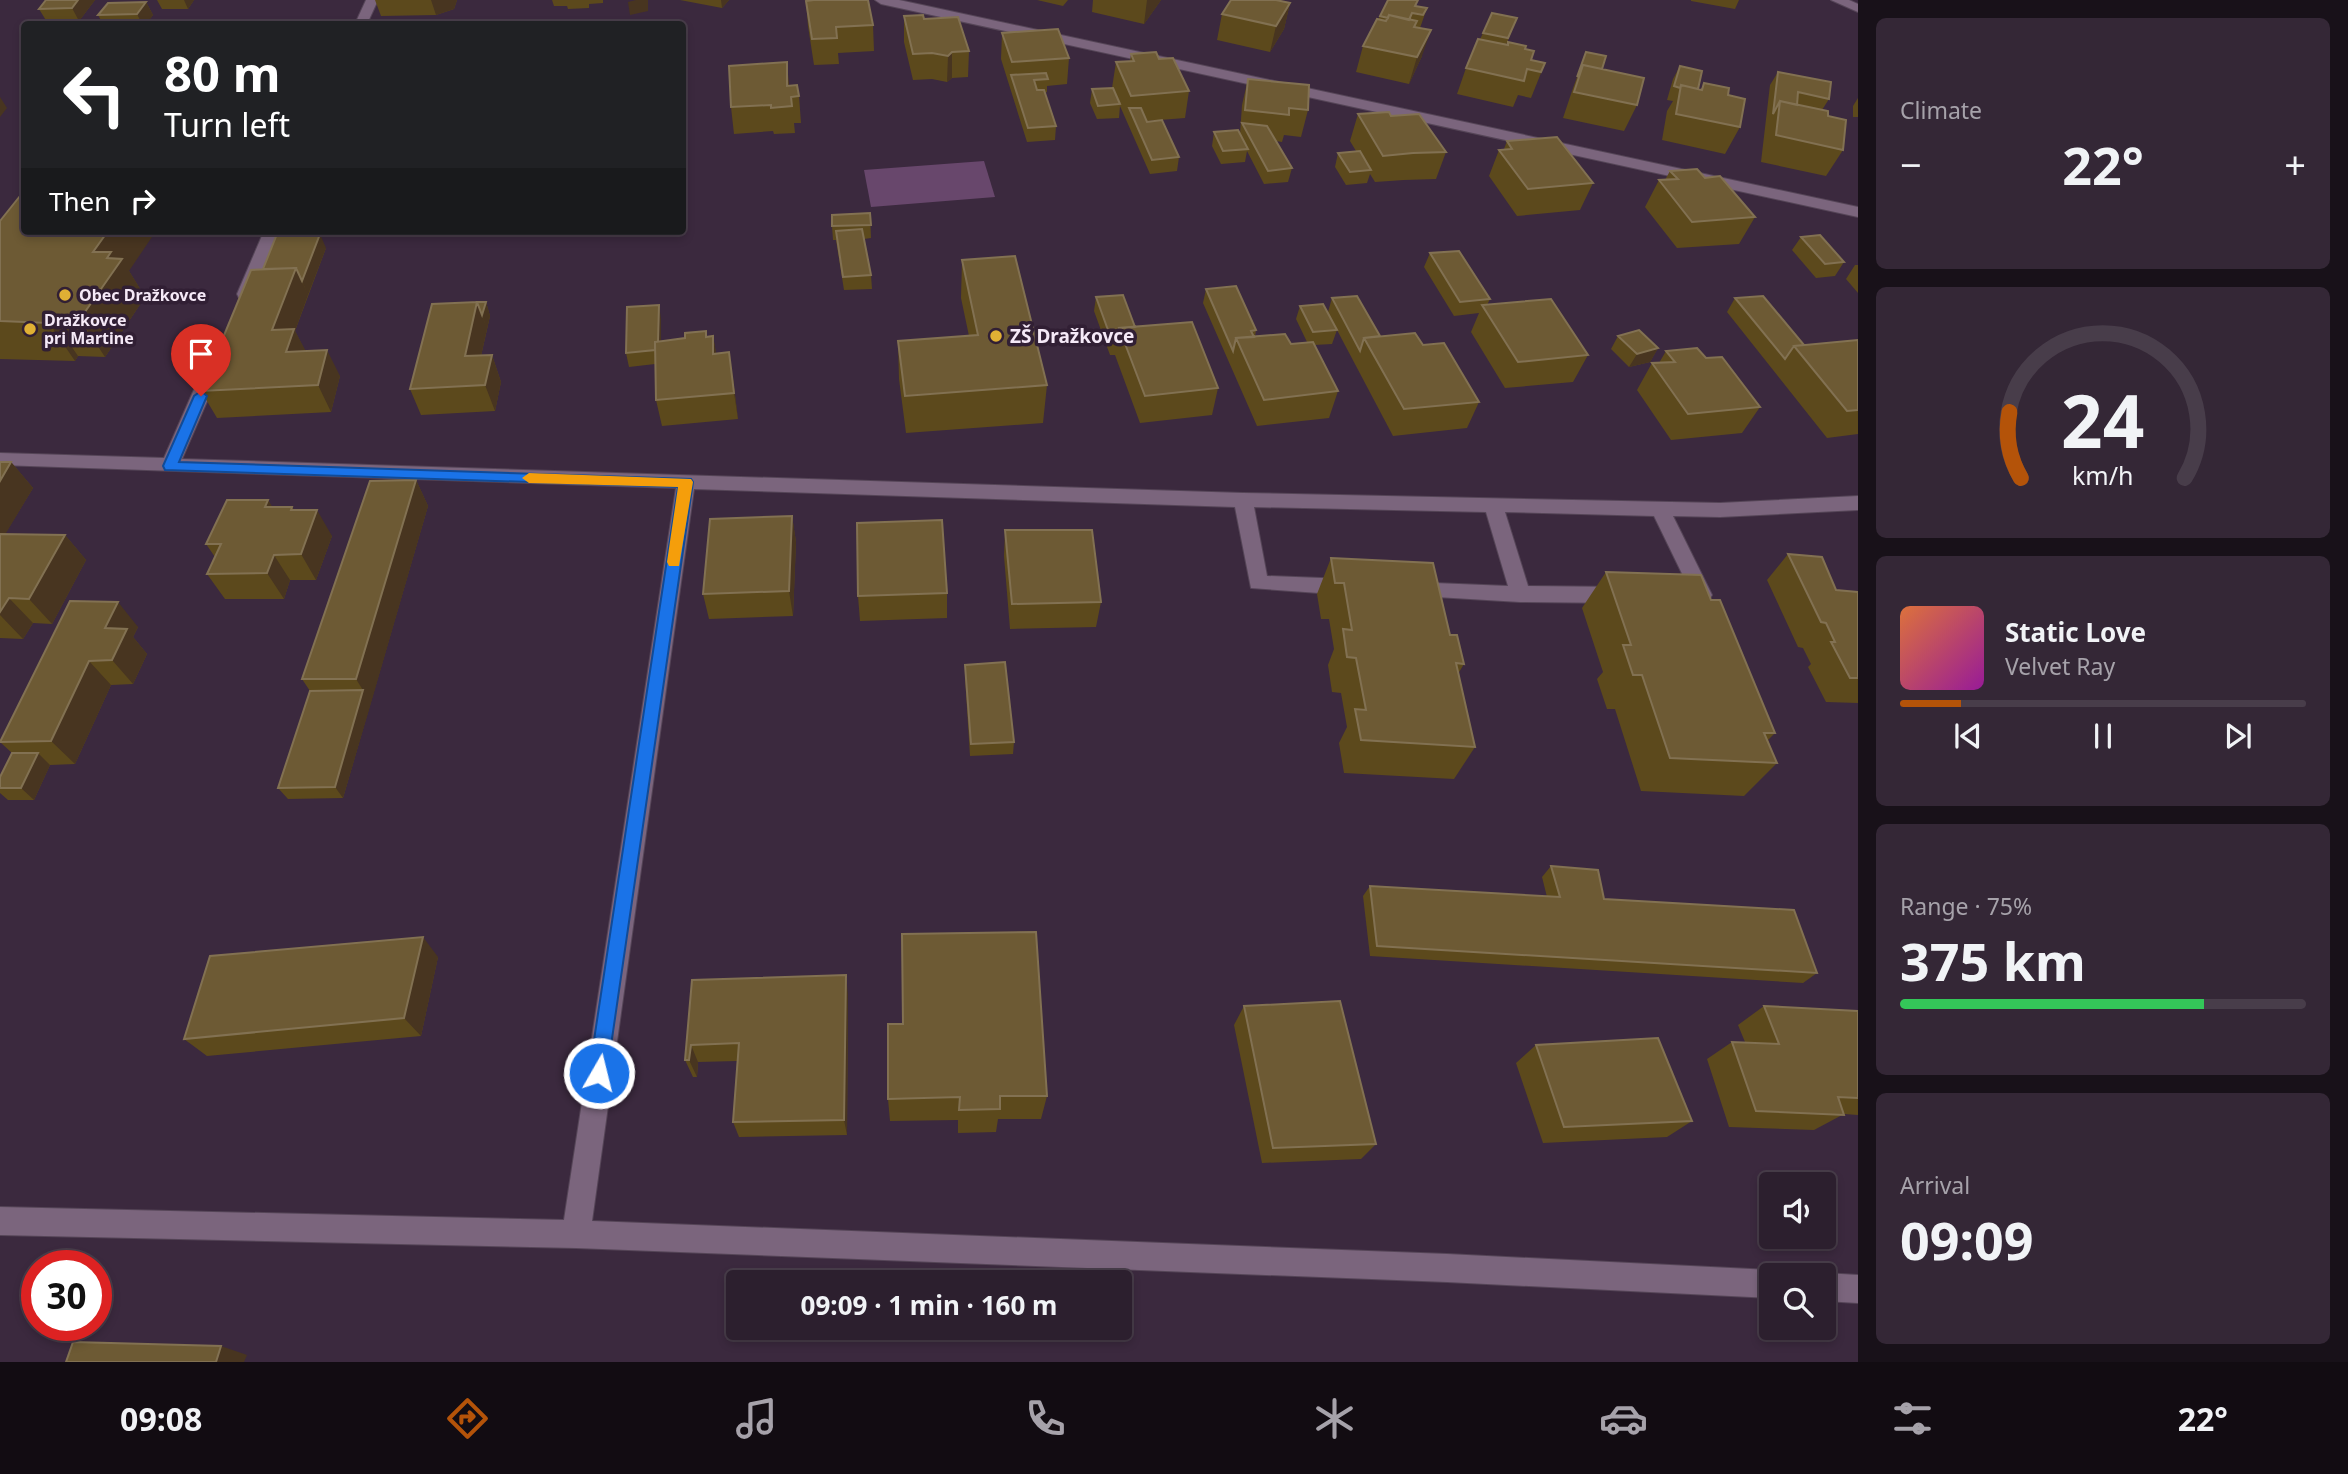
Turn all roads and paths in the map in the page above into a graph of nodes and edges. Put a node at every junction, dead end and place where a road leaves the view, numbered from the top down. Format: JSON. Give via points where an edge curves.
{"nodes":[{"id":1,"x":372,"y":0,"type":"edge"},
{"id":2,"x":881,"y":0,"type":"edge"},
{"id":3,"x":1837,"y":0,"type":"edge"},
{"id":4,"x":1858,"y":8,"type":"edge"},
{"id":5,"x":362,"y":21,"type":"edge"},
{"id":6,"x":1858,"y":212,"type":"edge"},
{"id":7,"x":270,"y":235,"type":"edge"},
{"id":8,"x":240,"y":305,"type":"edge"},
{"id":9,"x":218,"y":355,"type":"edge"},
{"id":10,"x":0,"y":459,"type":"edge"},
{"id":11,"x":170,"y":466,"type":"junction"},
{"id":12,"x":686,"y":482,"type":"junction"},
{"id":13,"x":1243,"y":500,"type":"junction"},
{"id":14,"x":1858,"y":503,"type":"edge"},
{"id":15,"x":1493,"y":505,"type":"junction"},
{"id":16,"x":1660,"y":508,"type":"junction"},
{"id":17,"x":1369,"y":588,"type":"edge"},
{"id":18,"x":1396,"y":589,"type":"edge"},
{"id":19,"x":1520,"y":594,"type":"junction"},
{"id":20,"x":1637,"y":594,"type":"edge"},
{"id":21,"x":1676,"y":595,"type":"edge"},
{"id":22,"x":0,"y":1221,"type":"edge"},
{"id":23,"x":576,"y":1234,"type":"junction"},
{"id":24,"x":1759,"y":1283,"type":"edge"},
{"id":25,"x":1836,"y":1288,"type":"edge"},
{"id":26,"x":1858,"y":1289,"type":"edge"}],
"edges":[{"from":1,"to":5,"type":"street"},
{"from":2,"to":6,"type":"street"},
{"from":3,"to":4,"type":"street"},
{"from":7,"to":8,"type":"street"},
{"from":9,"to":11,"type":"street"},
{"from":10,"to":11,"type":"street"},
{"from":11,"to":12,"type":"street"},
{"from":12,"to":13,"type":"street"},
{"from":12,"to":23,"type":"street"},
{"from":13,"to":15,"type":"street"},
{"from":13,"to":17,"type":"street","via":[[1258,583]]},
{"from":14,"to":16,"type":"street","via":[[1720,510]]},
{"from":15,"to":16,"type":"street"},
{"from":15,"to":19,"type":"street"},
{"from":16,"to":21,"type":"street","via":[[1702,595]]},
{"from":18,"to":19,"type":"street"},
{"from":19,"to":20,"type":"street"},
{"from":22,"to":23,"type":"street"},
{"from":23,"to":24,"type":"street"},
{"from":25,"to":26,"type":"street"}]}
